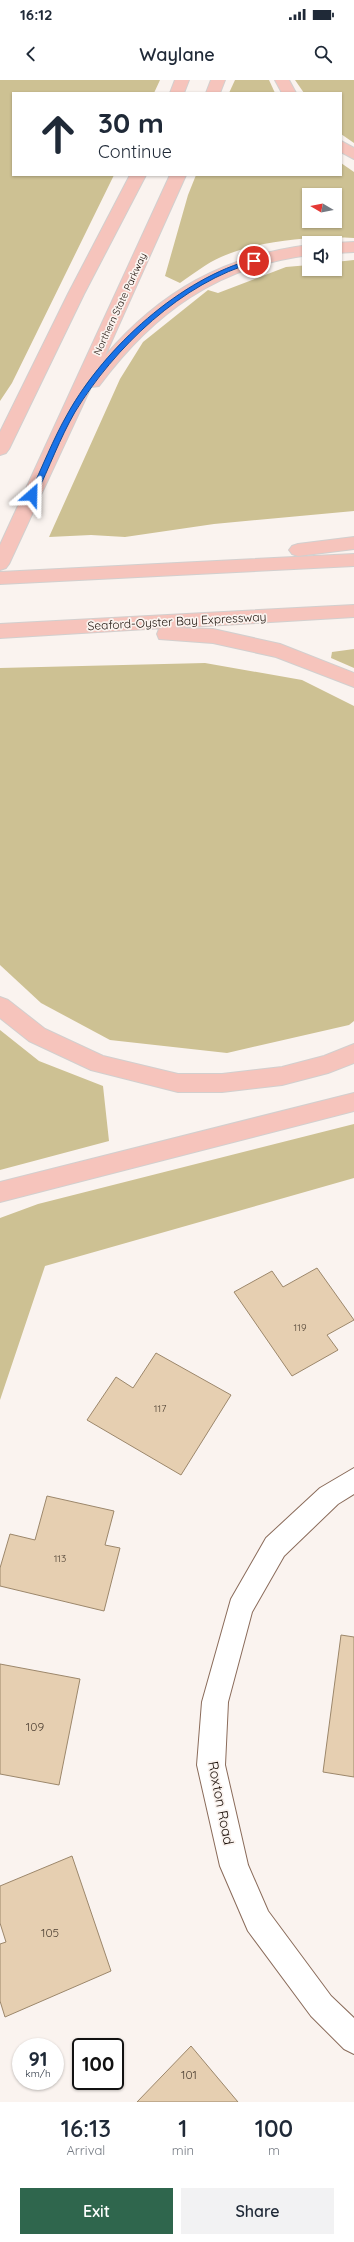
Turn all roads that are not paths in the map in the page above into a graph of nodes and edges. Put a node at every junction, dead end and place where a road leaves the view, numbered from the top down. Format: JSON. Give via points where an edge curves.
{"nodes":[{"id":1,"x":182,"y":80,"type":"edge"},
{"id":2,"x":218,"y":80,"type":"edge"},
{"id":3,"x":282,"y":80,"type":"edge"},
{"id":4,"x":177,"y":92,"type":"edge"},
{"id":5,"x":213,"y":92,"type":"edge"},
{"id":6,"x":288,"y":92,"type":"edge"},
{"id":7,"x":342,"y":146,"type":"edge"},
{"id":8,"x":354,"y":155,"type":"edge"},
{"id":9,"x":137,"y":176,"type":"edge"},
{"id":10,"x":178,"y":176,"type":"edge"},
{"id":11,"x":354,"y":247,"type":"edge"},
{"id":12,"x":342,"y":248,"type":"edge"},
{"id":13,"x":302,"y":251,"type":"edge"},
{"id":14,"x":72,"y":412,"type":"junction"},
{"id":15,"x":0,"y":449,"type":"edge"},
{"id":16,"x":354,"y":543,"type":"edge"},
{"id":17,"x":354,"y":560,"type":"edge"},
{"id":18,"x":0,"y":564,"type":"edge"},
{"id":19,"x":47,"y":577,"type":"junction"},
{"id":20,"x":0,"y":578,"type":"edge"},
{"id":21,"x":354,"y":611,"type":"edge"},
{"id":22,"x":27,"y":629,"type":"junction"},
{"id":23,"x":0,"y":631,"type":"edge"},
{"id":24,"x":354,"y":680,"type":"edge"},
{"id":25,"x":0,"y":1006,"type":"edge"},
{"id":26,"x":354,"y":1053,"type":"edge"},
{"id":27,"x":354,"y":1102,"type":"edge"},
{"id":28,"x":0,"y":1192,"type":"edge"},
{"id":29,"x":354,"y":1480,"type":"edge"},
{"id":30,"x":354,"y":2039,"type":"edge"}],
"edges":[{"from":1,"to":4,"type":"highway"},
{"from":2,"to":5,"type":"highway"},
{"from":3,"to":6,"type":"highway"},
{"from":7,"to":8,"type":"highway"},
{"from":9,"to":15,"type":"highway","via":[[68,308]]},
{"from":10,"to":14,"type":"highway","name":"Northern State Parkway"},
{"from":11,"to":12,"type":"highway"},
{"from":13,"to":14,"type":"highway","via":[[241,264],[162,308],[98,374]]},
{"from":14,"to":18,"type":"highway","name":"Northern State Parkway"},
{"from":16,"to":19,"type":"highway"},
{"from":17,"to":19,"type":"highway"},
{"from":19,"to":20,"type":"highway"},
{"from":21,"to":22,"type":"highway","name":"Seaford-Oyster Bay Expressway"},
{"from":22,"to":23,"type":"highway","name":"Seaford-Oyster Bay Expressway"},
{"from":22,"to":24,"type":"highway","via":[[213,636],[280,651]]},
{"from":25,"to":26,"type":"highway","via":[[37,1035],[99,1064],[178,1083],[222,1083],[282,1076],[328,1064]]},
{"from":27,"to":28,"type":"highway"},
{"from":29,"to":30,"type":"street","name":"Roxton Road","via":[[329,1496],[275,1547],[240,1608],[215,1702],[211,1766],[234,1866],[258,1920],[321,2006]]}]}
